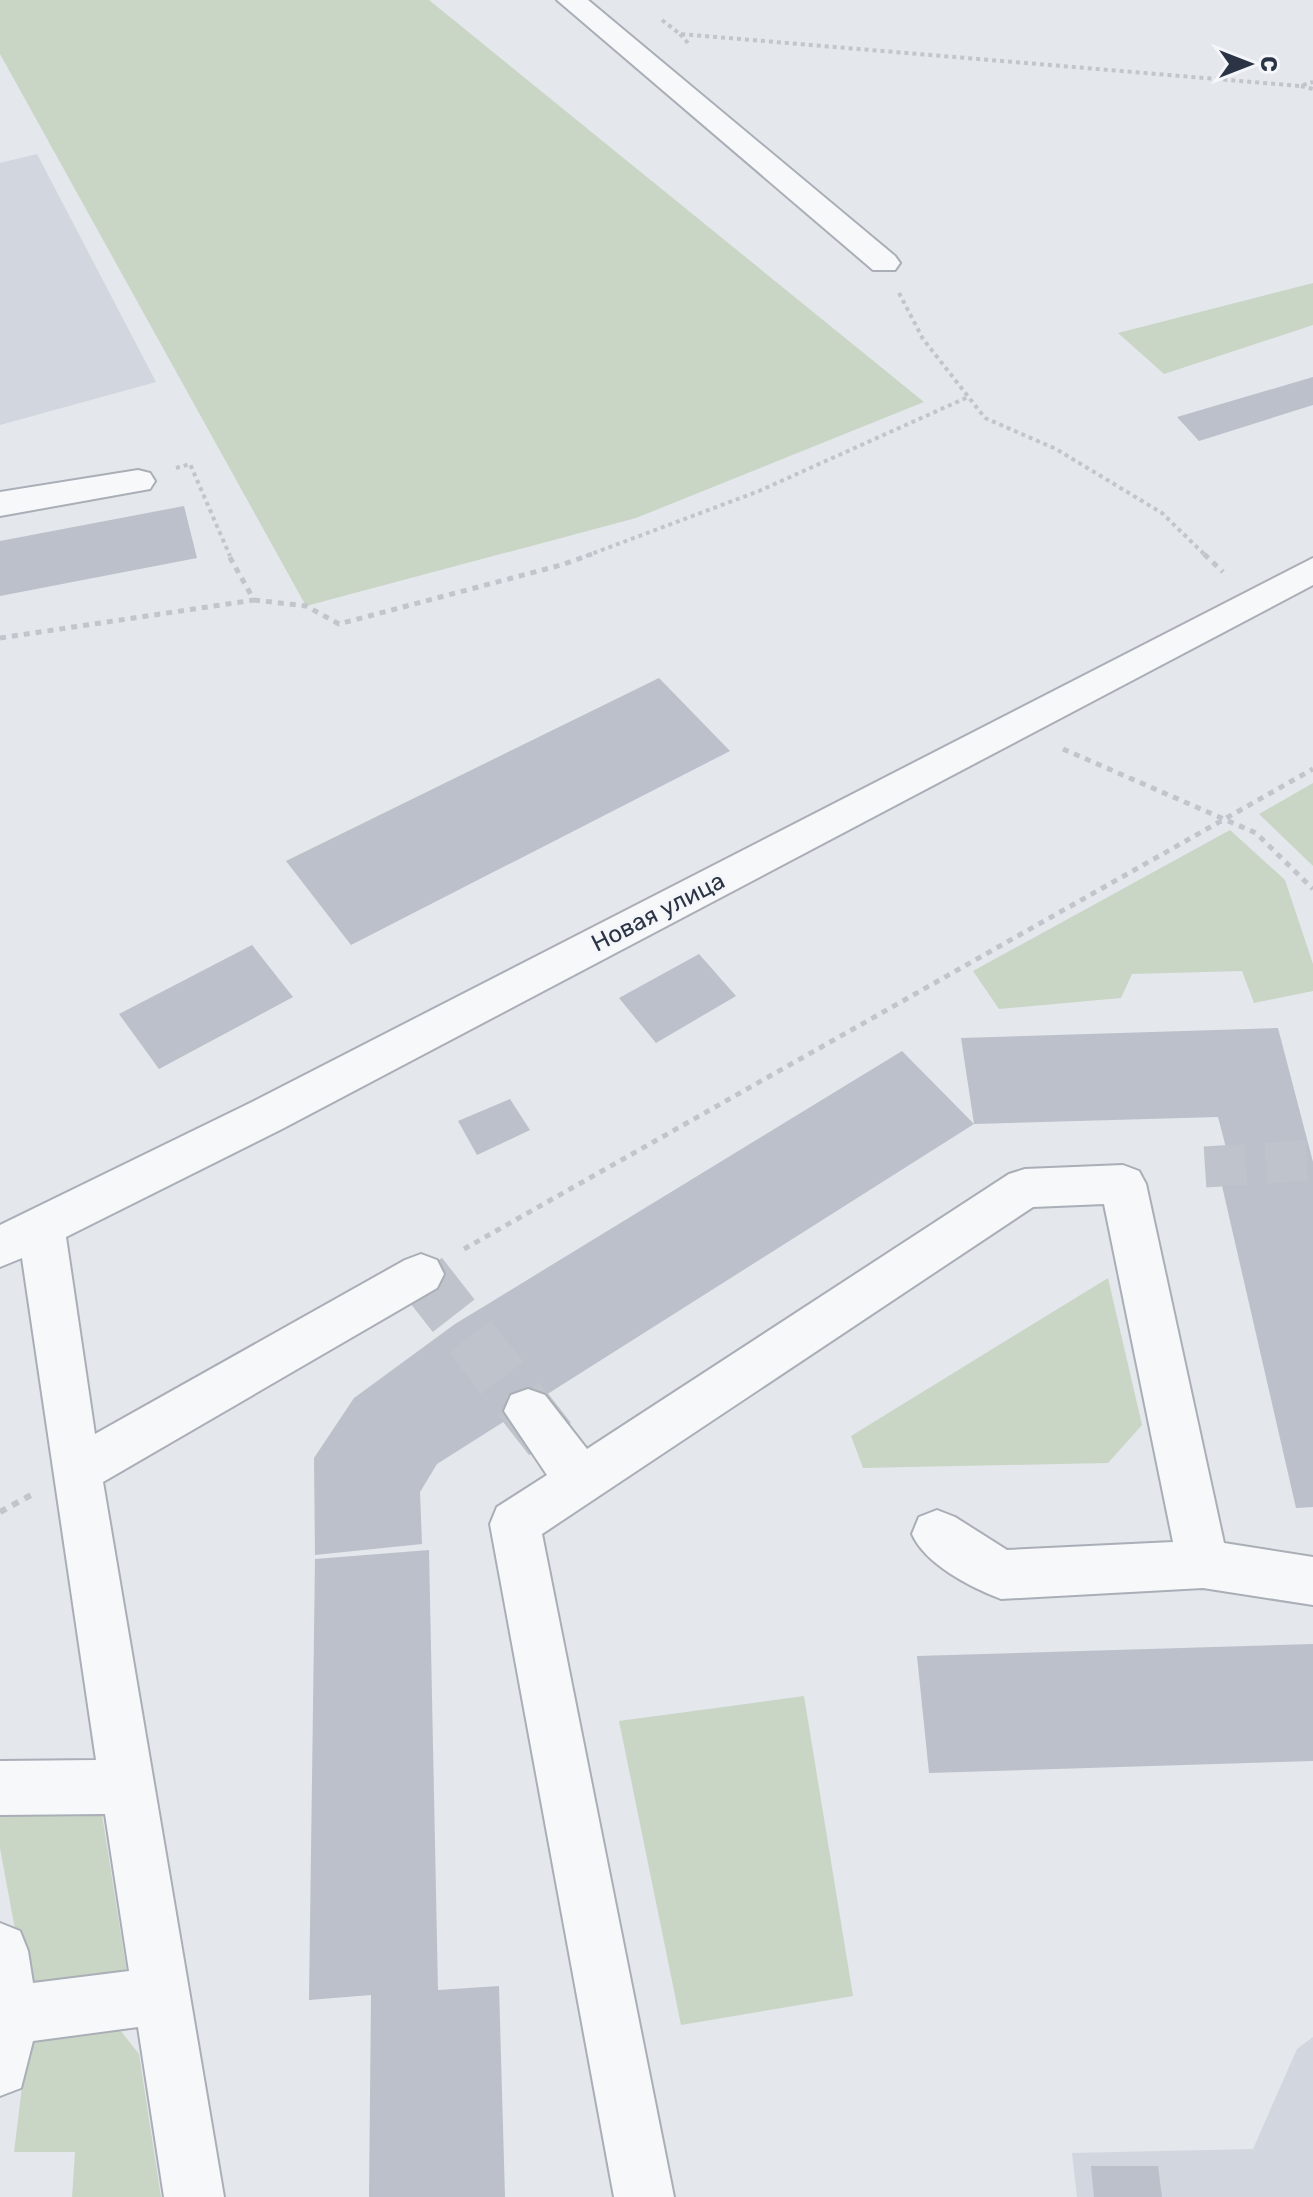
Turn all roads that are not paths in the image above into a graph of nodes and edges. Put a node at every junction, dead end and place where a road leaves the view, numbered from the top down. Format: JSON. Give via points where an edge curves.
{"nodes":[{"id":1,"x":571,"y":0,"type":"edge"},
{"id":2,"x":884,"y":263,"type":"dead end"},
{"id":3,"x":138,"y":481,"type":"road end"},
{"id":4,"x":0,"y":504,"type":"edge"},
{"id":5,"x":1313,"y":570,"type":"edge"},
{"id":6,"x":20,"y":1236,"type":"edge"},
{"id":7,"x":421,"y":1274,"type":"road end"},
{"id":8,"x":528,"y":1411,"type":"tunnel mouth"},
{"id":9,"x":76,"y":1471,"type":"junction"},
{"id":10,"x":581,"y":1481,"type":"junction"},
{"id":11,"x":937,"y":1534,"type":"dead end"},
{"id":12,"x":1203,"y":1564,"type":"junction"},
{"id":13,"x":1313,"y":1581,"type":"edge"},
{"id":14,"x":128,"y":1787,"type":"junction"},
{"id":15,"x":0,"y":1788,"type":"edge"},
{"id":16,"x":0,"y":1951,"type":"edge"},
{"id":17,"x":160,"y":1996,"type":"junction"},
{"id":18,"x":4,"y":2041,"type":"edge"},
{"id":19,"x":194,"y":2197,"type":"edge"},
{"id":20,"x":644,"y":2197,"type":"edge"}],
"edges":[{"from":1,"to":2,"type":"street"},
{"from":3,"to":4,"type":"street"},
{"from":5,"to":6,"type":"street","name":"Новая улица","via":[[266,1116]]},
{"from":6,"to":9,"type":"street"},
{"from":7,"to":9,"type":"street"},
{"from":8,"to":10,"type":"street"},
{"from":9,"to":14,"type":"street"},
{"from":10,"to":12,"type":"street","via":[[1025,1188],[1123,1184]]},
{"from":10,"to":20,"type":"street","via":[[515,1524]]},
{"from":11,"to":12,"type":"street","via":[[1001,1575]]},
{"from":12,"to":13,"type":"street"},
{"from":14,"to":15,"type":"street"},
{"from":14,"to":17,"type":"street"},
{"from":16,"to":18,"type":"street"},
{"from":17,"to":18,"type":"street"},
{"from":17,"to":19,"type":"street"}]}
